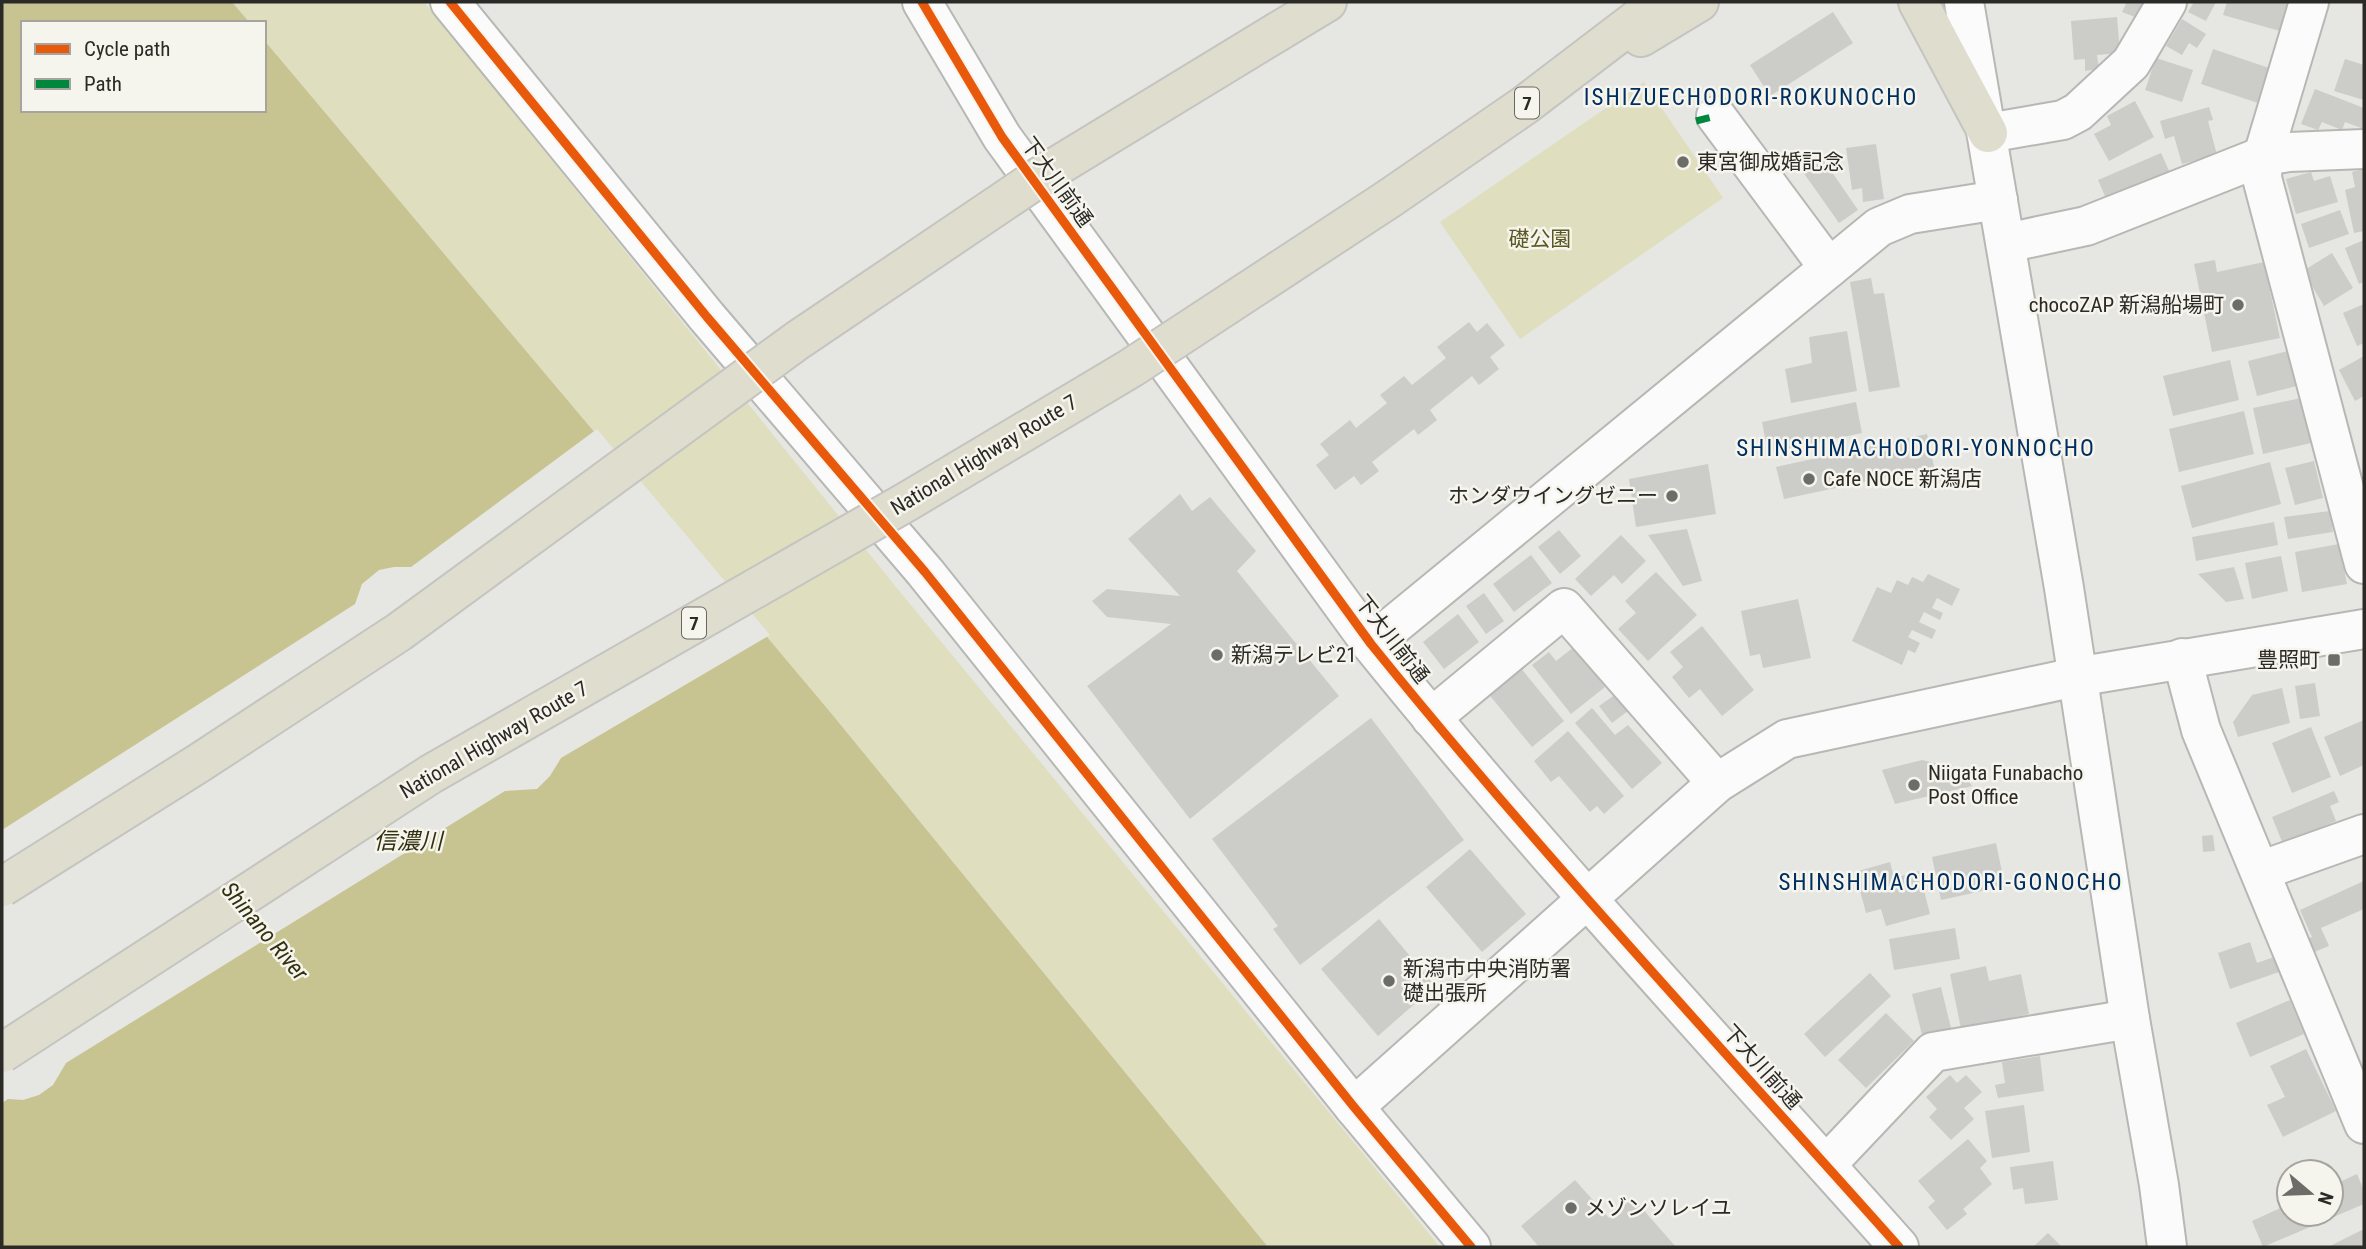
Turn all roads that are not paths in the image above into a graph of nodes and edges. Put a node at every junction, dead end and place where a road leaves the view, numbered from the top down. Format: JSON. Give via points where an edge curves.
{"nodes":[{"id":1,"x":450,"y":2,"type":"edge"},
{"id":2,"x":1327,"y":2,"type":"edge"},
{"id":3,"x":1660,"y":2,"type":"edge"},
{"id":4,"x":1699,"y":2,"type":"edge"},
{"id":5,"x":1918,"y":2,"type":"edge"},
{"id":6,"x":1964,"y":2,"type":"edge"},
{"id":7,"x":2167,"y":2,"type":"edge"},
{"id":8,"x":2309,"y":2,"type":"edge"},
{"id":9,"x":936,"y":7,"type":"edge"},
{"id":10,"x":1525,"y":105,"type":"junction"},
{"id":11,"x":1716,"y":116,"type":"dead end"},
{"id":12,"x":1988,"y":133,"type":"junction"},
{"id":13,"x":2364,"y":149,"type":"edge"},
{"id":14,"x":2263,"y":156,"type":"junction"},
{"id":15,"x":1998,"y":200,"type":"junction"},
{"id":16,"x":2006,"y":243,"type":"junction"},
{"id":17,"x":1829,"y":268,"type":"junction"},
{"id":18,"x":2364,"y":564,"type":"edge"},
{"id":19,"x":2364,"y":629,"type":"edge"},
{"id":20,"x":1371,"y":644,"type":"junction"},
{"id":21,"x":2182,"y":658,"type":"junction"},
{"id":22,"x":2076,"y":677,"type":"junction"},
{"id":23,"x":1431,"y":718,"type":"junction"},
{"id":24,"x":1717,"y":783,"type":"junction"},
{"id":25,"x":2364,"y":834,"type":"edge"},
{"id":26,"x":2260,"y":871,"type":"junction"},
{"id":27,"x":2,"y":887,"type":"edge"},
{"id":28,"x":1588,"y":899,"type":"junction"},
{"id":29,"x":2130,"y":1019,"type":"junction"},
{"id":30,"x":2,"y":1053,"type":"edge"},
{"id":31,"x":1354,"y":1107,"type":"junction"},
{"id":32,"x":2364,"y":1124,"type":"edge"},
{"id":33,"x":1826,"y":1165,"type":"junction"},
{"id":34,"x":1471,"y":1247,"type":"edge"},
{"id":35,"x":1899,"y":1247,"type":"edge"},
{"id":36,"x":2167,"y":1247,"type":"edge"}],
"edges":[{"from":1,"to":31,"type":"street","via":[[707,317],[925,572]]},
{"from":2,"to":27,"type":"highway","bridge":true,"via":[[1041,176],[797,341],[399,632]]},
{"from":3,"to":10,"type":"highway","name":"National Highway Route 7","number":"7"},
{"from":4,"to":10,"type":"highway"},
{"from":5,"to":12,"type":"highway"},
{"from":6,"to":12,"type":"street"},
{"from":7,"to":12,"type":"street","via":[[2131,63],[2078,112],[2063,120]]},
{"from":8,"to":14,"type":"street"},
{"from":9,"to":20,"type":"street","name":"下大川前通","via":[[1002,137]]},
{"from":10,"to":30,"type":"highway","name":"National Highway Route 7","number":"7","bridge":true,"via":[[1131,368],[432,774]]},
{"from":11,"to":17,"type":"street"},
{"from":12,"to":15,"type":"street"},
{"from":13,"to":14,"type":"street"},
{"from":14,"to":16,"type":"street","via":[[2086,226]]},
{"from":14,"to":18,"type":"street","via":[[2262,178]]},
{"from":15,"to":16,"type":"street"},
{"from":15,"to":17,"type":"street","via":[[1910,214],[1878,227]]},
{"from":16,"to":22,"type":"street"},
{"from":17,"to":20,"type":"street"},
{"from":19,"to":21,"type":"street"},
{"from":20,"to":23,"type":"street","name":"下大川前通"},
{"from":21,"to":22,"type":"street"},
{"from":21,"to":26,"type":"street","via":[[2201,730]]},
{"from":22,"to":24,"type":"street","via":[[1787,739]]},
{"from":22,"to":29,"type":"street"},
{"from":23,"to":24,"type":"street","via":[[1564,608]]},
{"from":23,"to":28,"type":"street","name":"下大川前通"},
{"from":24,"to":28,"type":"street"},
{"from":25,"to":26,"type":"street"},
{"from":26,"to":32,"type":"street"},
{"from":28,"to":31,"type":"street"},
{"from":28,"to":33,"type":"street","name":"下大川前通"},
{"from":29,"to":33,"type":"street","via":[[1933,1052]]},
{"from":29,"to":36,"type":"street"},
{"from":31,"to":34,"type":"street"},
{"from":33,"to":35,"type":"street","name":"下大川前通"}]}
